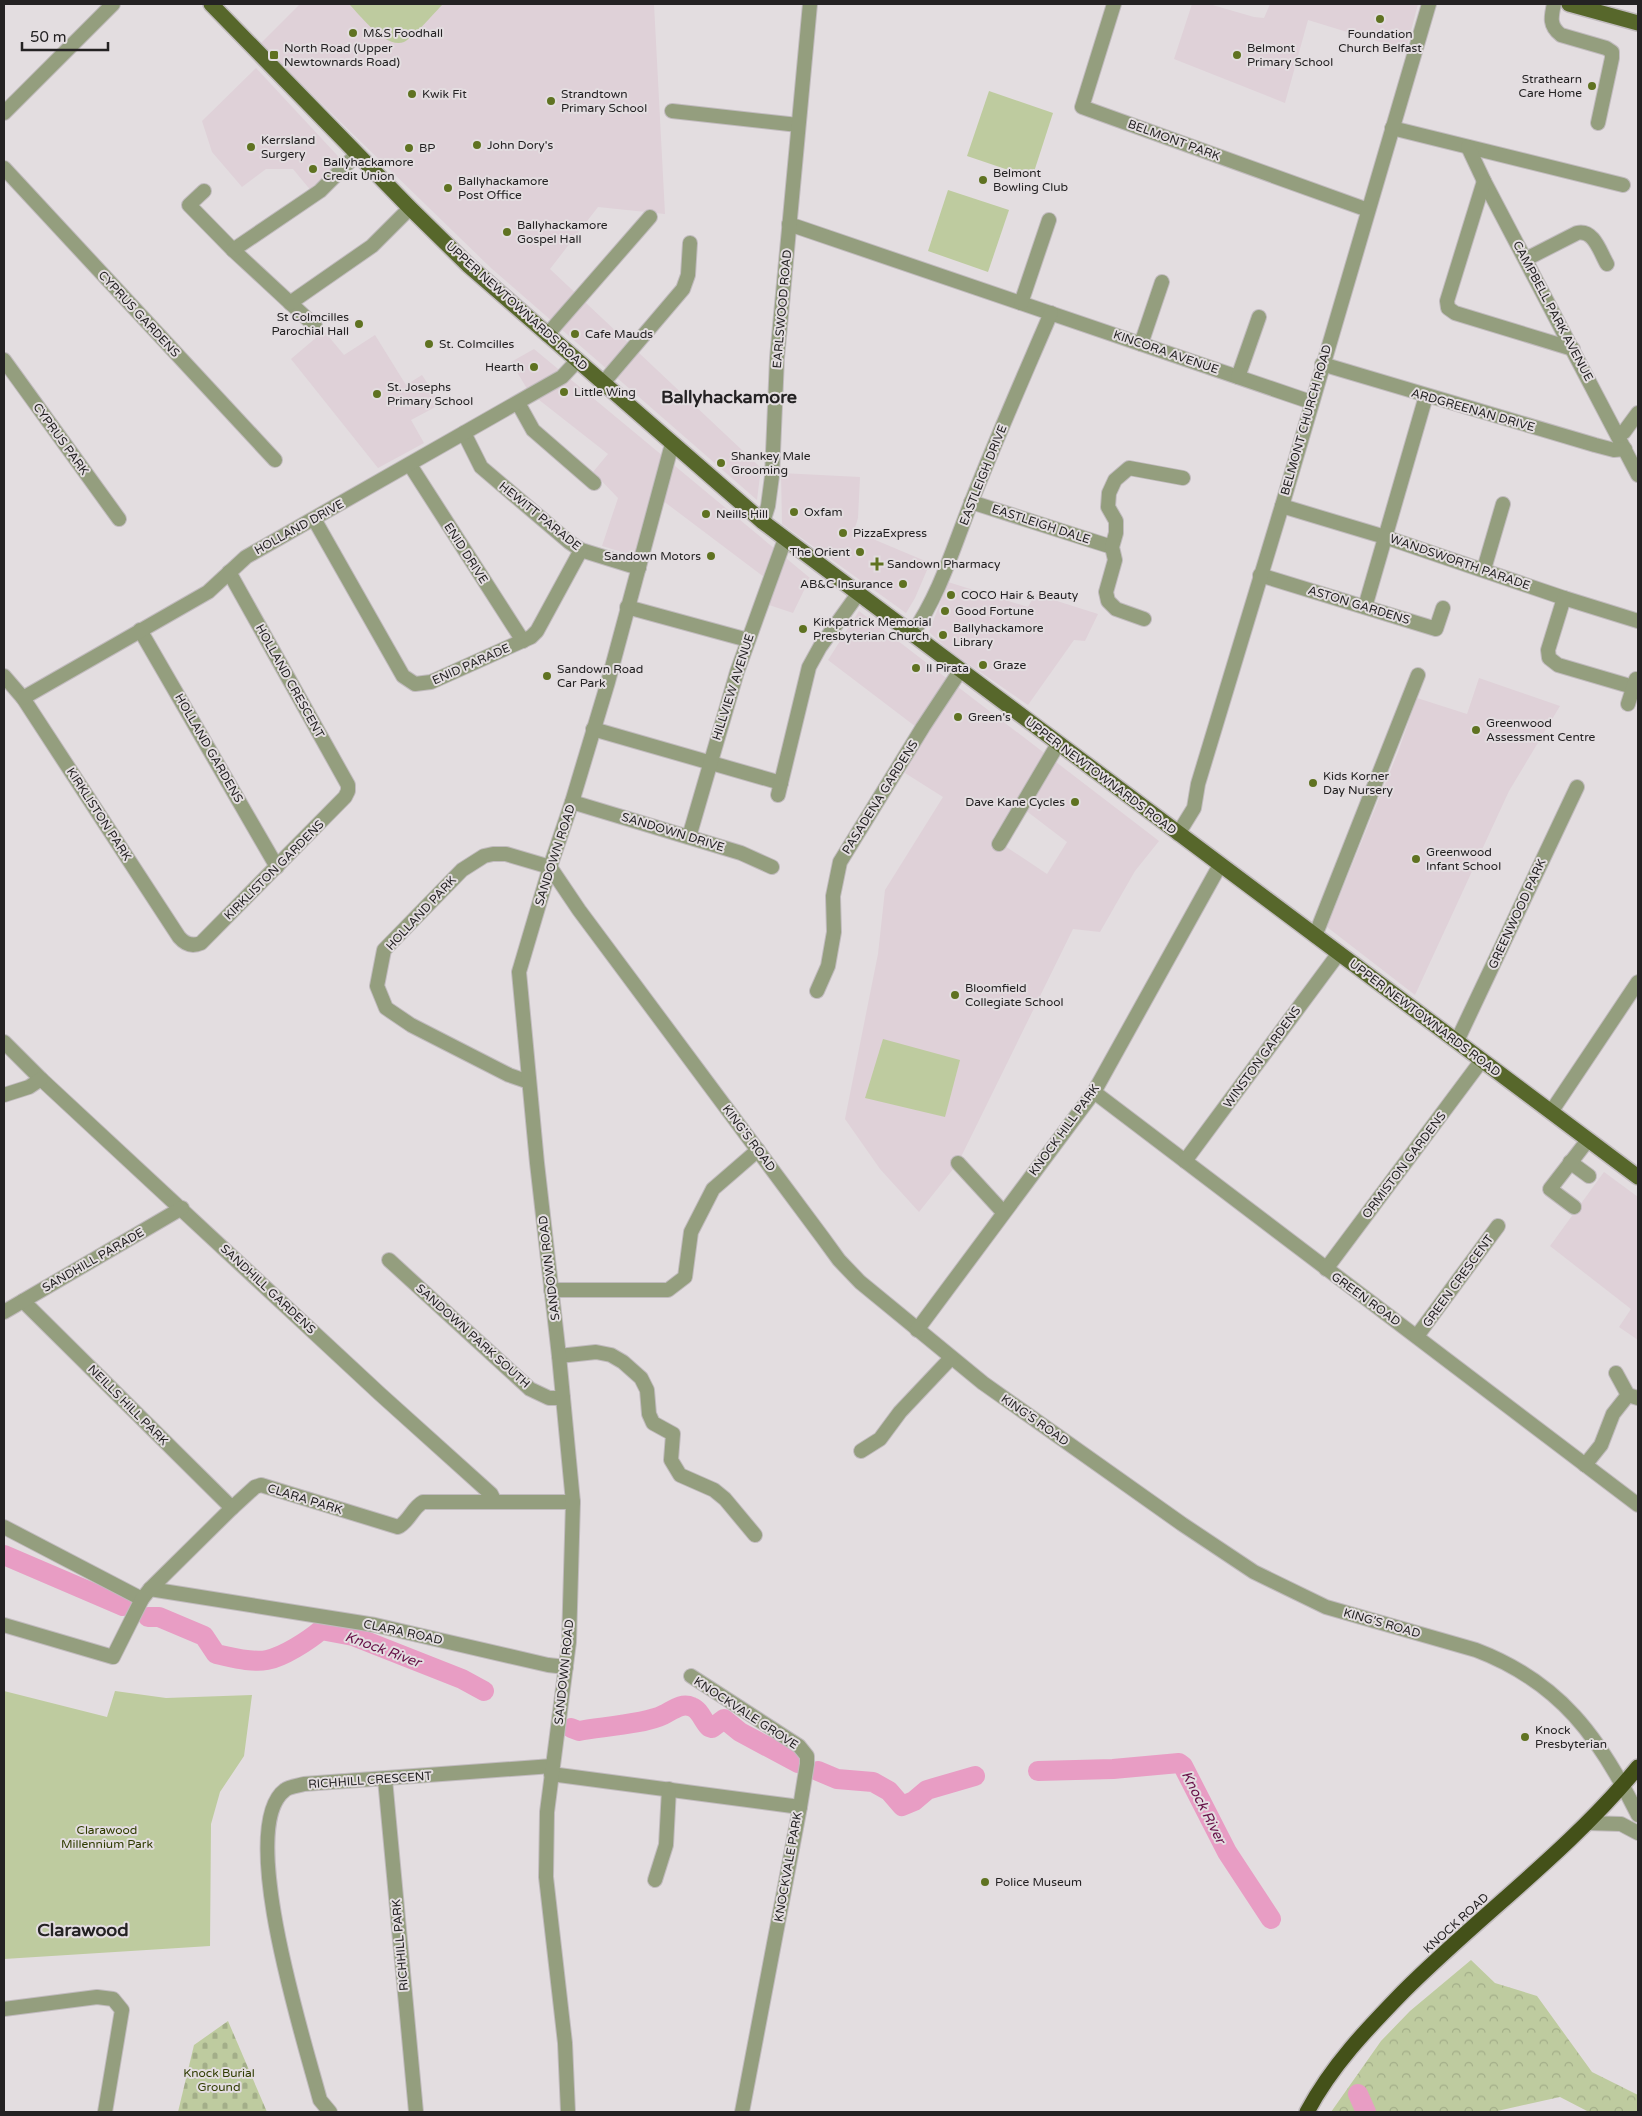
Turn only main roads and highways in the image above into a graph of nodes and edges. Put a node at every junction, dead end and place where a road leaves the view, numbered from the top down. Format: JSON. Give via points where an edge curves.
{"nodes":[{"id":1,"x":211,"y":4,"type":"edge"},
{"id":2,"x":1569,"y":4,"type":"edge"},
{"id":3,"x":1638,"y":23,"type":"edge"},
{"id":4,"x":1638,"y":1177,"type":"edge"},
{"id":5,"x":1638,"y":1767,"type":"edge"},
{"id":6,"x":1307,"y":2112,"type":"edge"}],
"edges":[{"from":1,"to":4,"type":"main road","name":"UPPER NEWTOWNARDS ROAD","via":[[468,264],[763,522]]},
{"from":2,"to":3,"type":"main road"},
{"from":5,"to":6,"type":"highway","name":"KNOCK ROAD","via":[[1558,1853],[1380,2014],[1343,2056]]}]}
